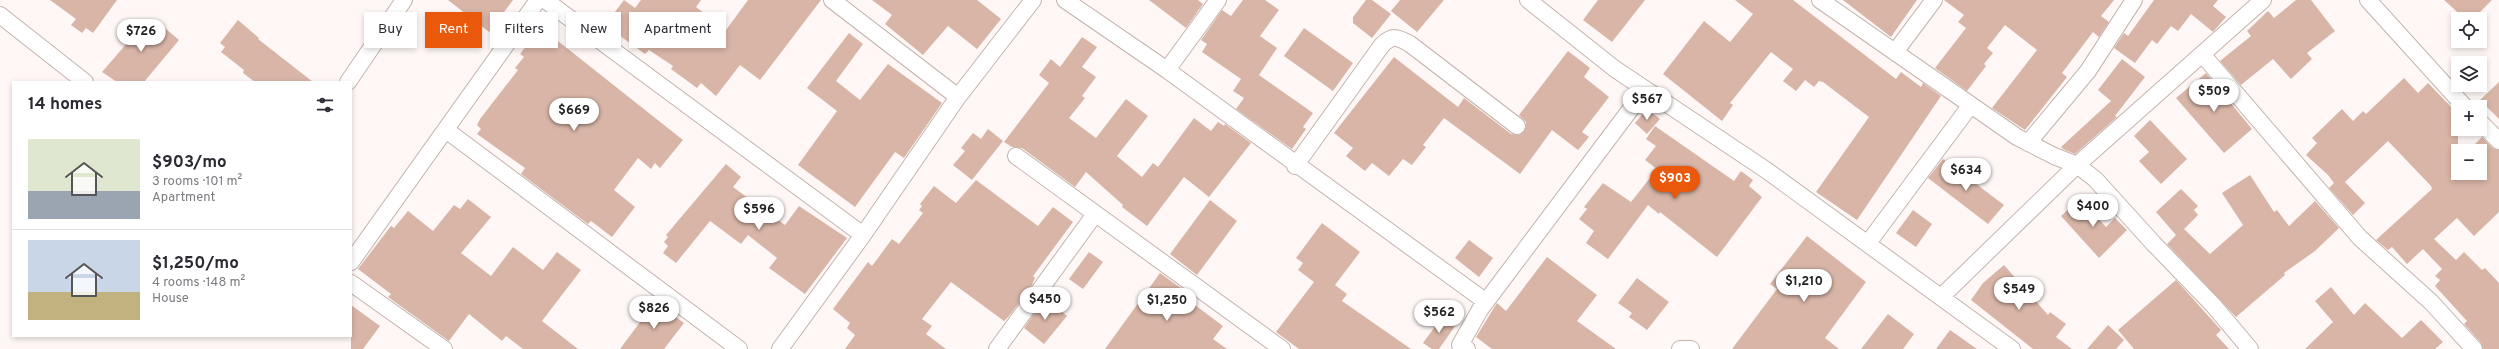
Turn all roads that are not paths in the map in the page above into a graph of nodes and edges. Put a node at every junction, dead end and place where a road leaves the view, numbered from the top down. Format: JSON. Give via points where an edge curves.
{"nodes":[{"id":1,"x":404,"y":0,"type":"edge"},
{"id":2,"x":538,"y":0,"type":"edge"},
{"id":3,"x":545,"y":0,"type":"edge"},
{"id":4,"x":832,"y":0,"type":"edge"},
{"id":5,"x":1033,"y":0,"type":"edge"},
{"id":6,"x":1065,"y":0,"type":"edge"},
{"id":7,"x":1218,"y":0,"type":"edge"},
{"id":8,"x":1528,"y":0,"type":"edge"},
{"id":9,"x":1820,"y":0,"type":"edge"},
{"id":10,"x":1934,"y":0,"type":"edge"},
{"id":11,"x":2134,"y":0,"type":"edge"},
{"id":12,"x":2263,"y":0,"type":"edge"},
{"id":13,"x":2368,"y":0,"type":"edge"},
{"id":14,"x":0,"y":15,"type":"edge"},
{"id":15,"x":1895,"y":52,"type":"junction"},
{"id":16,"x":2202,"y":54,"type":"junction"},
{"id":17,"x":1167,"y":70,"type":"junction"},
{"id":18,"x":85,"y":81,"type":"edge"},
{"id":19,"x":349,"y":81,"type":"edge"},
{"id":20,"x":1645,"y":90,"type":"junction"},
{"id":21,"x":958,"y":97,"type":"junction"},
{"id":22,"x":2459,"y":100,"type":"edge"},
{"id":23,"x":1970,"y":106,"type":"junction"},
{"id":24,"x":1516,"y":126,"type":"dead end"},
{"id":25,"x":2487,"y":129,"type":"edge"},
{"id":26,"x":446,"y":130,"type":"junction"},
{"id":27,"x":2499,"y":141,"type":"edge"},
{"id":28,"x":2028,"y":143,"type":"junction"},
{"id":29,"x":1016,"y":156,"type":"dead end"},
{"id":30,"x":2077,"y":165,"type":"junction"},
{"id":31,"x":1295,"y":166,"type":"junction"},
{"id":32,"x":1095,"y":214,"type":"junction"},
{"id":33,"x":863,"y":235,"type":"junction"},
{"id":34,"x":1868,"y":243,"type":"junction"},
{"id":35,"x":352,"y":261,"type":"edge"},
{"id":36,"x":352,"y":284,"type":"edge"},
{"id":37,"x":1942,"y":296,"type":"junction"},
{"id":38,"x":1485,"y":302,"type":"junction"},
{"id":39,"x":1000,"y":348,"type":"edge"},
{"id":40,"x":444,"y":349,"type":"edge"},
{"id":41,"x":739,"y":349,"type":"edge"},
{"id":42,"x":780,"y":349,"type":"edge"},
{"id":43,"x":1282,"y":349,"type":"edge"},
{"id":44,"x":1454,"y":349,"type":"edge"},
{"id":45,"x":1467,"y":349,"type":"edge"},
{"id":46,"x":1680,"y":349,"type":"edge"},
{"id":47,"x":1691,"y":349,"type":"edge"},
{"id":48,"x":2012,"y":349,"type":"edge"},
{"id":49,"x":2250,"y":349,"type":"edge"},
{"id":50,"x":2474,"y":349,"type":"edge"}],
"edges":[{"from":1,"to":19,"type":"street"},
{"from":2,"to":26,"type":"street"},
{"from":3,"to":33,"type":"street"},
{"from":4,"to":21,"type":"street"},
{"from":5,"to":21,"type":"street"},
{"from":6,"to":17,"type":"street"},
{"from":7,"to":17,"type":"street"},
{"from":8,"to":20,"type":"street"},
{"from":9,"to":15,"type":"street"},
{"from":10,"to":15,"type":"street"},
{"from":11,"to":28,"type":"street","via":[[2088,71]]},
{"from":12,"to":16,"type":"street"},
{"from":13,"to":22,"type":"street"},
{"from":14,"to":18,"type":"street"},
{"from":15,"to":23,"type":"street"},
{"from":16,"to":30,"type":"street"},
{"from":16,"to":50,"type":"street","via":[[2360,238],[2431,302]]},
{"from":17,"to":31,"type":"street"},
{"from":20,"to":34,"type":"street","via":[[1766,170]]},
{"from":20,"to":38,"type":"street"},
{"from":21,"to":33,"type":"street"},
{"from":23,"to":28,"type":"street"},
{"from":23,"to":34,"type":"street"},
{"from":24,"to":31,"type":"street","via":[[1410,44],[1397,37],[1389,38]]},
{"from":25,"to":27,"type":"street"},
{"from":26,"to":35,"type":"street"},
{"from":26,"to":41,"type":"street"},
{"from":28,"to":30,"type":"street"},
{"from":29,"to":32,"type":"street"},
{"from":30,"to":37,"type":"street"},
{"from":30,"to":49,"type":"street","via":[[2095,179],[2213,305]]},
{"from":31,"to":38,"type":"street"},
{"from":32,"to":39,"type":"street"},
{"from":32,"to":43,"type":"street"},
{"from":33,"to":42,"type":"street"},
{"from":34,"to":37,"type":"street"},
{"from":36,"to":40,"type":"street"},
{"from":37,"to":48,"type":"street"},
{"from":38,"to":44,"type":"street"},
{"from":38,"to":45,"type":"street","via":[[1460,345]]},
{"from":46,"to":47,"type":"street"}]}
